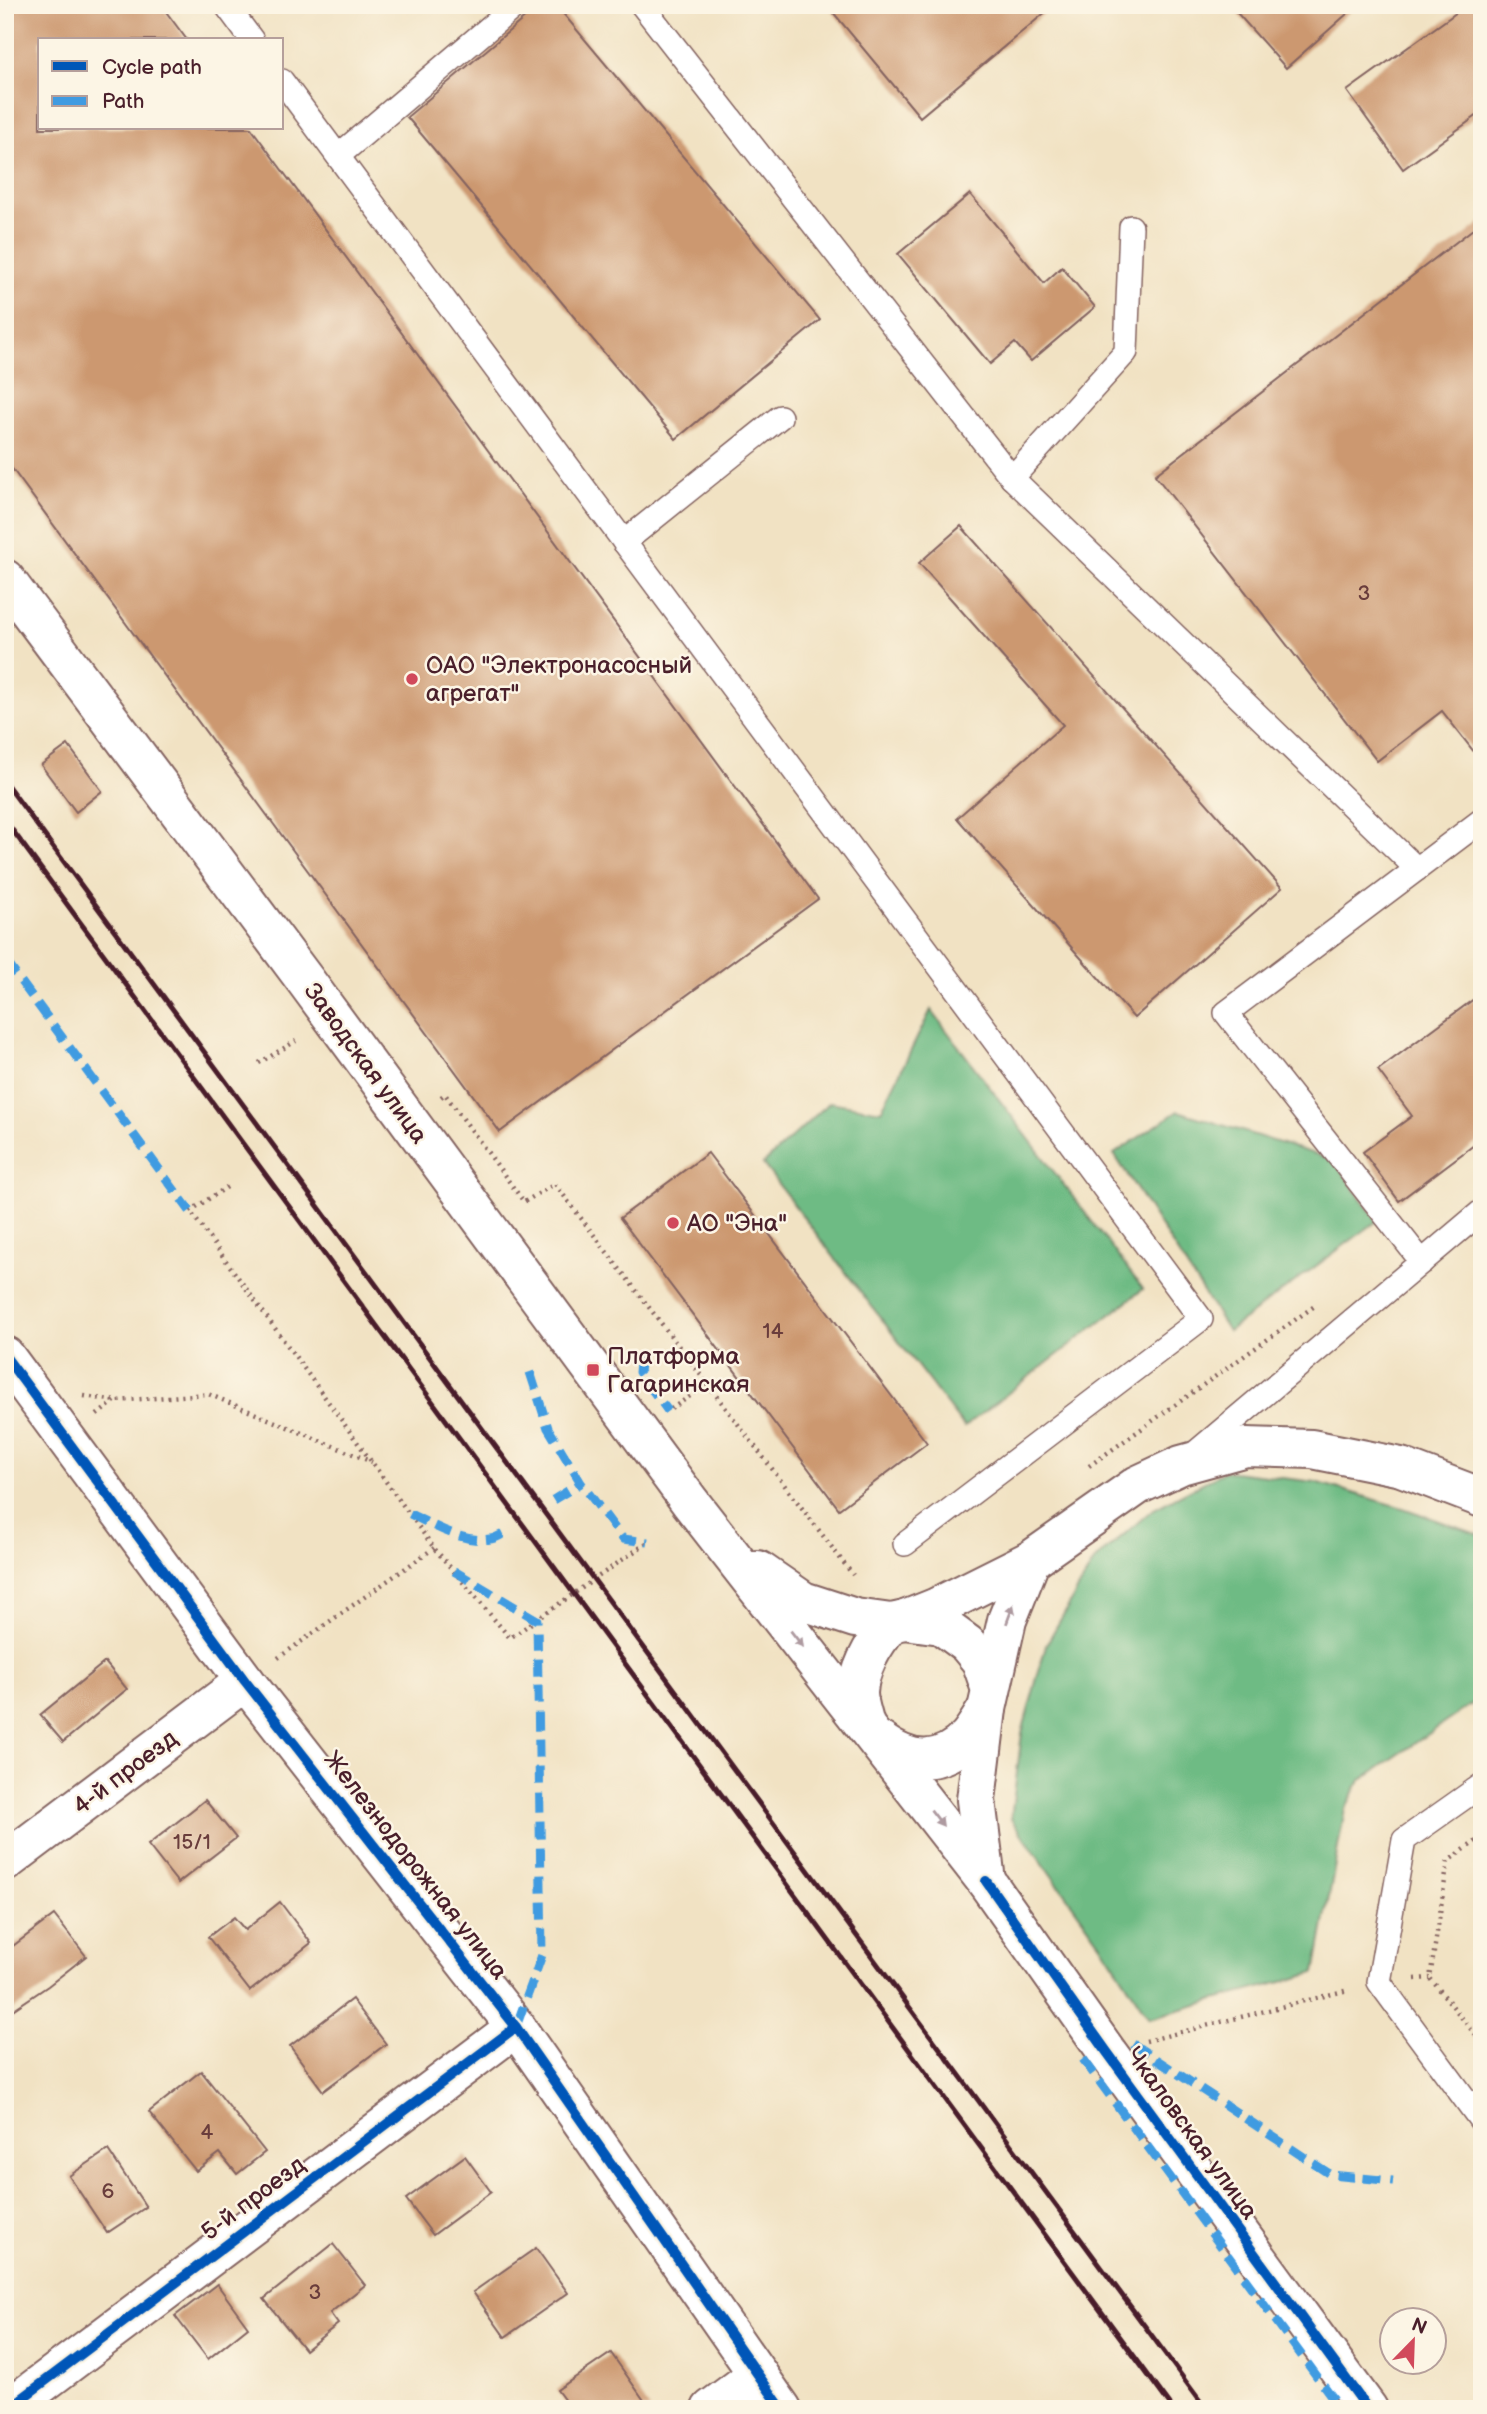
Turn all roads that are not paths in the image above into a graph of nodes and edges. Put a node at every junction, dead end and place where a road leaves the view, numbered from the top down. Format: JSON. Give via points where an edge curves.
{"nodes":[{"id":1,"x":226,"y":5,"type":"edge"},
{"id":2,"x":516,"y":5,"type":"edge"},
{"id":3,"x":642,"y":5,"type":"edge"},
{"id":4,"x":251,"y":38,"type":"edge"},
{"id":5,"x":284,"y":83,"type":"edge"},
{"id":6,"x":338,"y":156,"type":"junction"},
{"id":7,"x":1130,"y":227,"type":"dead end"},
{"id":8,"x":780,"y":417,"type":"dead end"},
{"id":9,"x":1012,"y":478,"type":"junction"},
{"id":10,"x":624,"y":542,"type":"junction"},
{"id":11,"x":5,"y":579,"type":"edge"},
{"id":12,"x":1482,"y":820,"type":"edge"},
{"id":13,"x":1417,"y":869,"type":"junction"},
{"id":14,"x":1482,"y":1211,"type":"edge"},
{"id":15,"x":1422,"y":1262,"type":"junction"},
{"id":16,"x":5,"y":1356,"type":"edge"},
{"id":17,"x":1181,"y":1465,"type":"junction"},
{"id":18,"x":1482,"y":1498,"type":"edge"},
{"id":19,"x":905,"y":1544,"type":"dead end"},
{"id":20,"x":725,"y":1547,"type":"junction"},
{"id":21,"x":1031,"y":1560,"type":"junction"},
{"id":22,"x":898,"y":1622,"type":"junction"},
{"id":23,"x":245,"y":1681,"type":"junction"},
{"id":24,"x":989,"y":1699,"type":"junction"},
{"id":25,"x":869,"y":1731,"type":"junction"},
{"id":26,"x":1482,"y":1785,"type":"edge"},
{"id":27,"x":5,"y":1862,"type":"edge"},
{"id":28,"x":986,"y":1881,"type":"junction"},
{"id":29,"x":516,"y":2027,"type":"junction"},
{"id":30,"x":1482,"y":2122,"type":"edge"},
{"id":31,"x":758,"y":2374,"type":"junction"},
{"id":32,"x":16,"y":2403,"type":"dead end"},
{"id":33,"x":711,"y":2409,"type":"edge"},
{"id":34,"x":782,"y":2409,"type":"edge"},
{"id":35,"x":1368,"y":2409,"type":"edge"}],
"edges":[{"from":1,"to":4,"type":"lane"},
{"from":2,"to":6,"type":"lane"},
{"from":3,"to":9,"type":"lane"},
{"from":5,"to":6,"type":"lane"},
{"from":6,"to":10,"type":"lane"},
{"from":7,"to":9,"type":"lane","via":[[1126,352]]},
{"from":8,"to":10,"type":"lane"},
{"from":9,"to":13,"type":"lane"},
{"from":10,"to":19,"type":"lane","via":[[1201,1319]]},
{"from":11,"to":20,"type":"main road","name":"Заводская улица"},
{"from":12,"to":13,"type":"lane"},
{"from":13,"to":15,"type":"lane","via":[[1226,1013]]},
{"from":14,"to":15,"type":"lane"},
{"from":15,"to":17,"type":"lane"},
{"from":16,"to":23,"type":"main road","name":"Железнодорожная улица"},
{"from":17,"to":18,"type":"main road","via":[[1246,1447],[1312,1449],[1401,1467]]},
{"from":17,"to":21,"type":"main road","via":[[1138,1485]]},
{"from":20,"to":22,"type":"main road","via":[[803,1601],[855,1618]]},
{"from":20,"to":25,"type":"main road","name":"Заводская улица","one_way":true},
{"from":21,"to":22,"type":"main road"},
{"from":24,"to":21,"type":"main road","one_way":true,"via":[[1007,1620]]},
{"from":22,"to":24,"type":"main road","via":[[941,1625],[967,1644],[981,1661]]},
{"from":22,"to":25,"type":"main road","via":[[876,1640],[865,1665],[858,1693]]},
{"from":23,"to":27,"type":"main road","name":"4-й проезд"},
{"from":23,"to":29,"type":"main road","name":"Железнодорожная улица"},
{"from":24,"to":25,"type":"main road","via":[[968,1737],[945,1754],[923,1761],[897,1753]]},
{"from":24,"to":28,"type":"main road","via":[[976,1800]]},
{"from":25,"to":28,"type":"main road","name":"Чкаловская улица","one_way":true},
{"from":26,"to":30,"type":"lane","via":[[1404,1840],[1379,1982]]},
{"from":28,"to":35,"type":"main road","name":"Чкаловская улица"},
{"from":29,"to":31,"type":"main road","name":"Железнодорожная улица"},
{"from":29,"to":32,"type":"main road","name":"5-й проезд"},
{"from":31,"to":33,"type":"main road"},
{"from":31,"to":34,"type":"main road","name":"Железнодорожная улица"}]}
